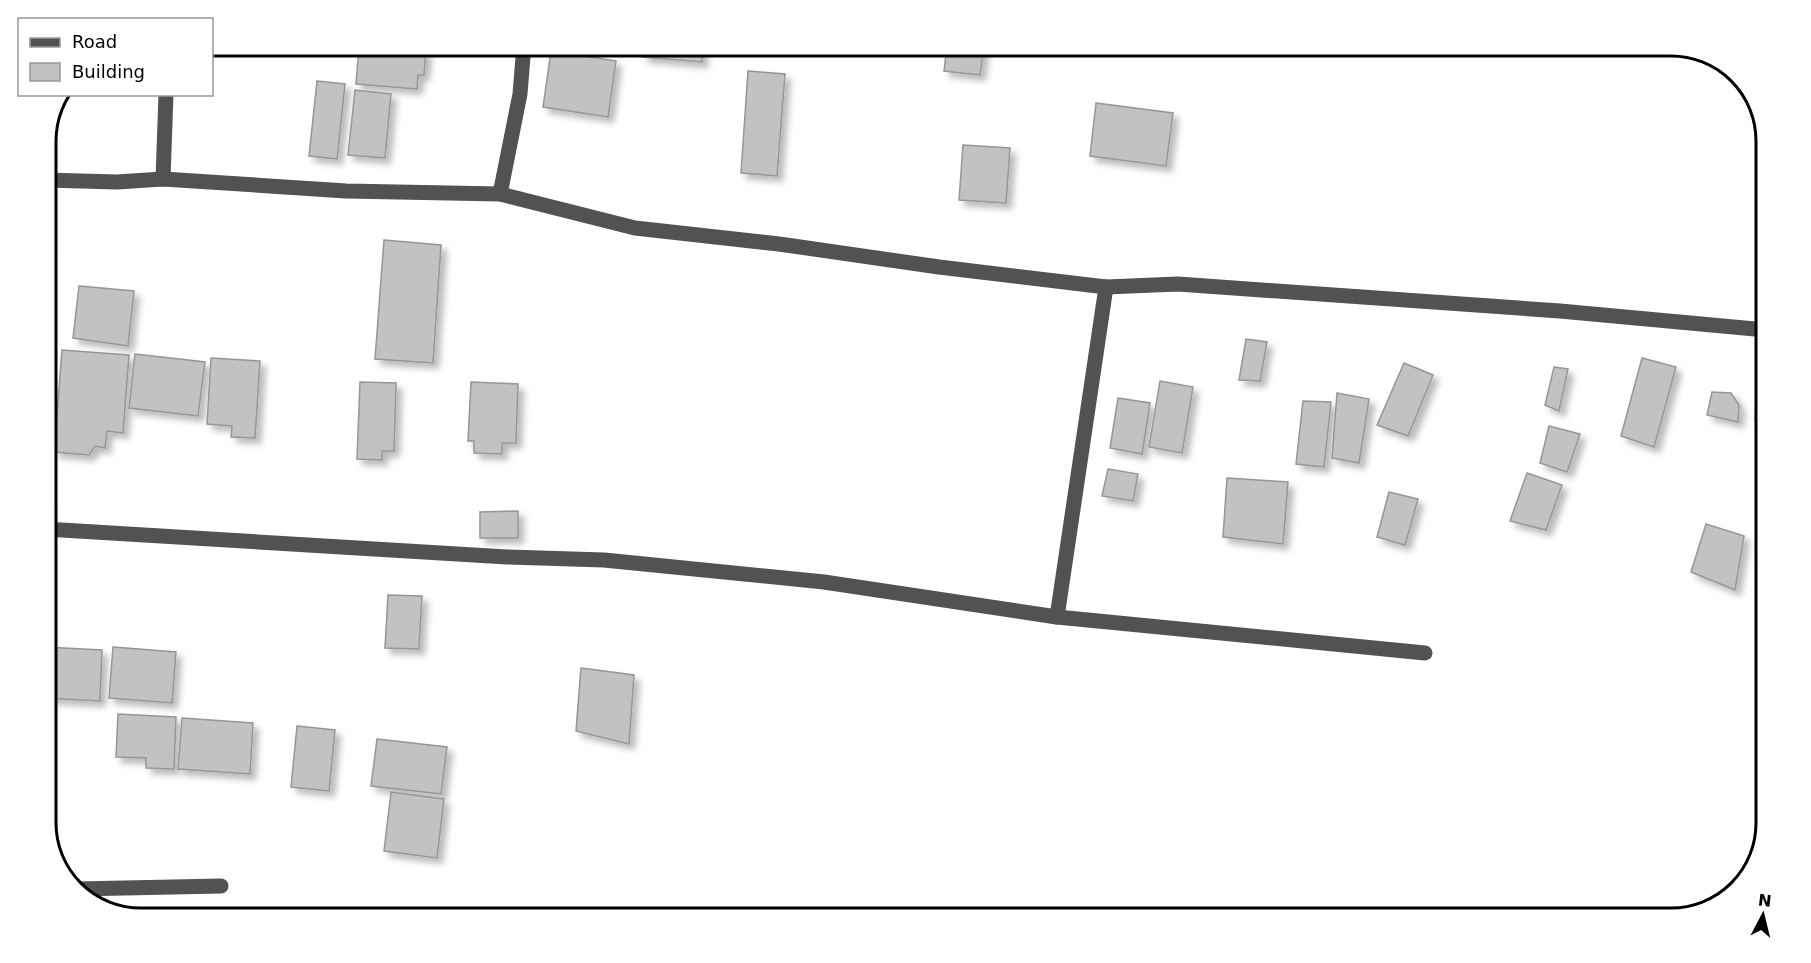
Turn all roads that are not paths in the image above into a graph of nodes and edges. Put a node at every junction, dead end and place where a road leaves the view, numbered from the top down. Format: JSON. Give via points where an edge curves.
{"nodes":[{"id":1,"x":523,"y":56,"type":"edge"},
{"id":2,"x":166,"y":96,"type":"edge"},
{"id":3,"x":163,"y":179,"type":"junction"},
{"id":4,"x":56,"y":180,"type":"edge"},
{"id":5,"x":500,"y":194,"type":"junction"},
{"id":6,"x":1106,"y":287,"type":"junction"},
{"id":7,"x":1755,"y":329,"type":"edge"},
{"id":8,"x":56,"y":530,"type":"edge"},
{"id":9,"x":1057,"y":617,"type":"junction"},
{"id":10,"x":1425,"y":653,"type":"dead end"},
{"id":11,"x":221,"y":886,"type":"dead end"},
{"id":12,"x":88,"y":889,"type":"edge"}],
"edges":[{"from":1,"to":5,"type":"street","via":[[520,94]]},
{"from":2,"to":3,"type":"street"},
{"from":3,"to":4,"type":"street"},
{"from":3,"to":5,"type":"street","via":[[346,191]]},
{"from":5,"to":6,"type":"street","via":[[635,228]]},
{"from":6,"to":7,"type":"street","via":[[1178,284]]},
{"from":6,"to":9,"type":"street"},
{"from":8,"to":9,"type":"street","via":[[604,560],[824,582]]},
{"from":9,"to":10,"type":"street"},
{"from":11,"to":12,"type":"street"}]}
